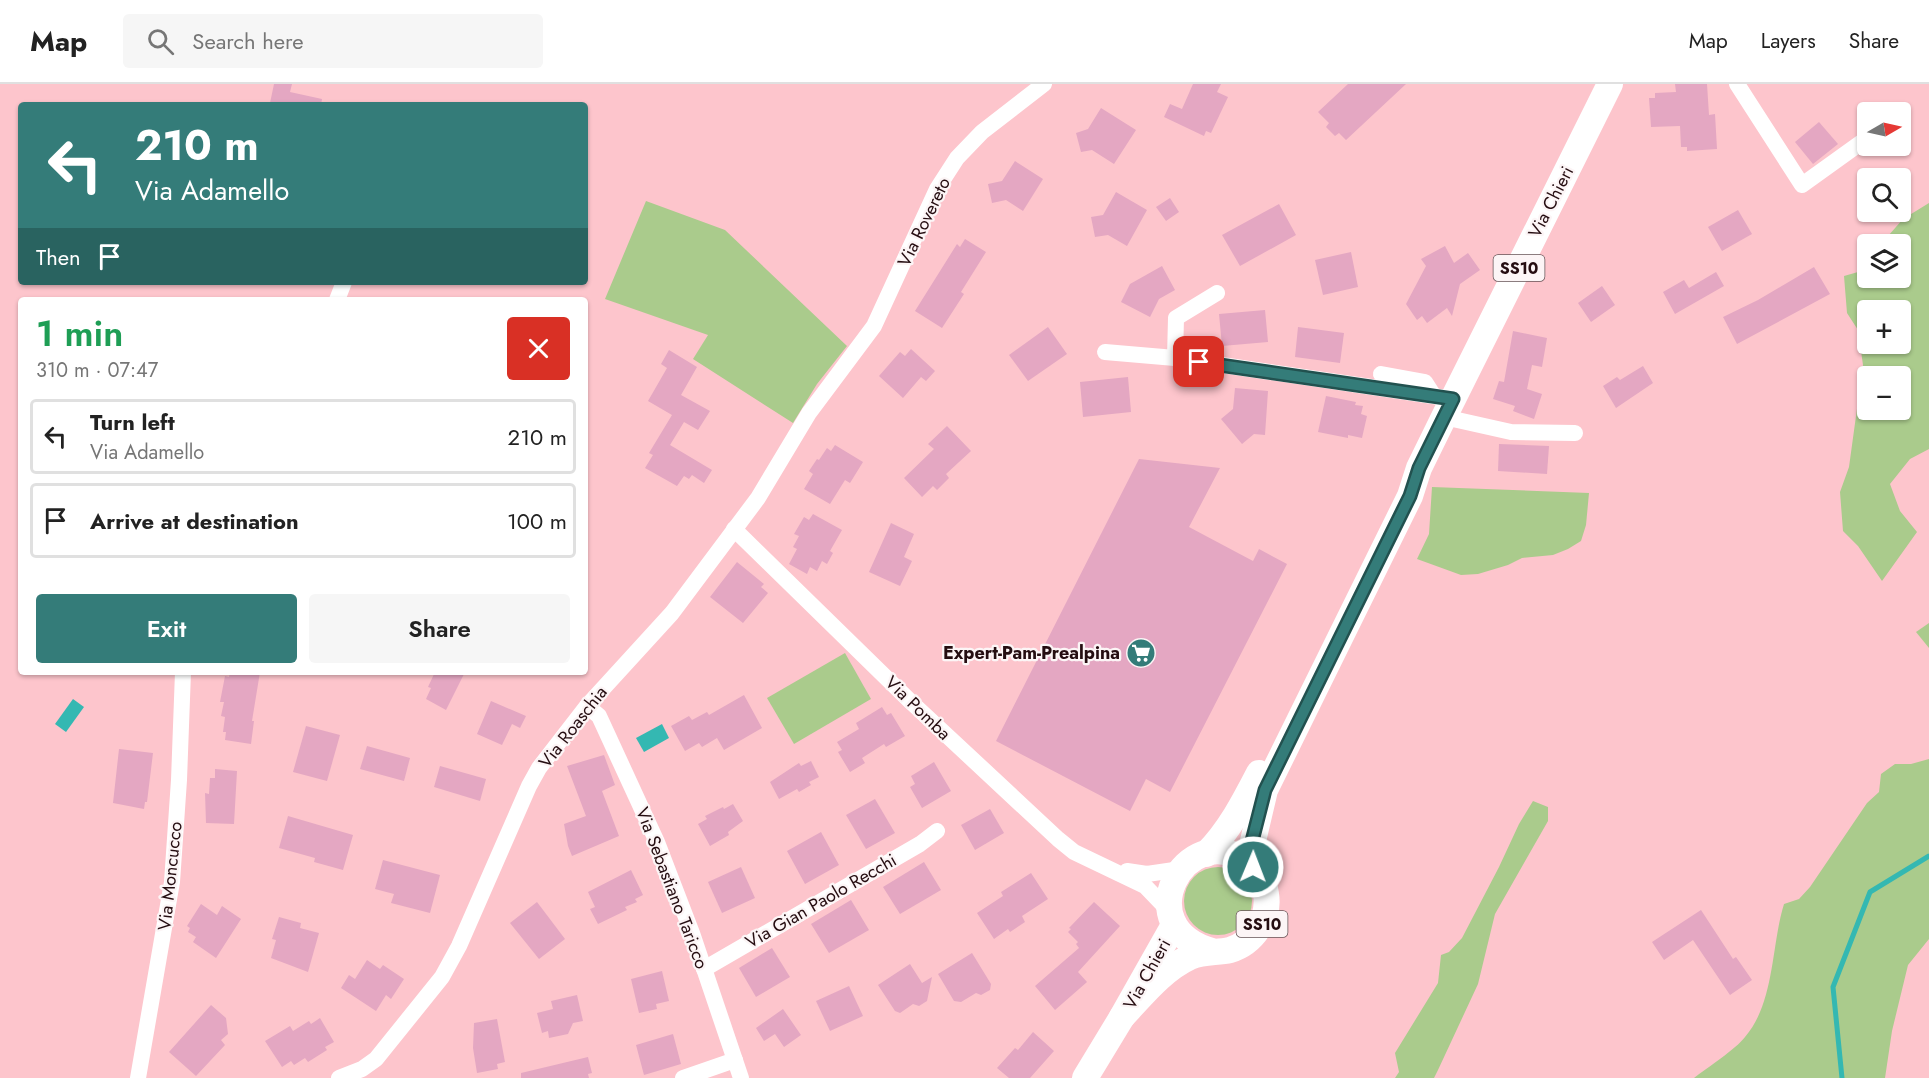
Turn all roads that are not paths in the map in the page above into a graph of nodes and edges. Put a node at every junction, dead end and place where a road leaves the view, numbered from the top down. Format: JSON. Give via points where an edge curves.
{"nodes":[{"id":1,"x":1044,"y":84,"type":"edge"},
{"id":2,"x":1611,"y":84,"type":"edge"},
{"id":3,"x":1737,"y":84,"type":"edge"},
{"id":4,"x":1857,"y":145,"type":"edge"},
{"id":5,"x":1217,"y":293,"type":"dead end"},
{"id":6,"x":1105,"y":352,"type":"dead end"},
{"id":7,"x":1175,"y":358,"type":"junction"},
{"id":8,"x":1382,"y":374,"type":"dead end"},
{"id":9,"x":832,"y":385,"type":"joint"},
{"id":10,"x":1444,"y":404,"type":"junction"},
{"id":11,"x":1575,"y":433,"type":"dead end"},
{"id":12,"x":1423,"y":460,"type":"junction"},
{"id":13,"x":734,"y":528,"type":"junction"},
{"id":14,"x":183,"y":675,"type":"edge"},
{"id":15,"x":587,"y":706,"type":"junction"},
{"id":16,"x":937,"y":831,"type":"dead end"},
{"id":17,"x":1206,"y":854,"type":"junction"},
{"id":18,"x":1253,"y":867,"type":"junction"},
{"id":19,"x":1181,"y":869,"type":"junction"},
{"id":20,"x":1114,"y":870,"type":"junction"},
{"id":21,"x":1172,"y":918,"type":"junction"},
{"id":22,"x":1212,"y":951,"type":"junction"},
{"id":23,"x":704,"y":969,"type":"junction"},
{"id":24,"x":1122,"y":1017,"type":"junction"},
{"id":25,"x":735,"y":1060,"type":"junction"},
{"id":26,"x":138,"y":1078,"type":"edge"},
{"id":27,"x":339,"y":1078,"type":"edge"},
{"id":28,"x":682,"y":1078,"type":"edge"},
{"id":29,"x":741,"y":1078,"type":"edge"},
{"id":30,"x":1085,"y":1078,"type":"edge"}],
"edges":[{"from":1,"to":9,"type":"street","name":"Via Rovereto","via":[[982,132],[957,158],[937,189],[874,326]]},
{"from":2,"to":10,"type":"main road","name":"Via Chieri","number":"SS10"},
{"from":3,"to":4,"type":"street","via":[[1802,185]]},
{"from":5,"to":7,"type":"street","via":[[1176,318]]},
{"from":6,"to":7,"type":"street"},
{"from":7,"to":10,"type":"street"},
{"from":8,"to":10,"type":"street","via":[[1425,382]]},
{"from":9,"to":13,"type":"street","name":"Via Roaschia","via":[[809,413],[758,498]]},
{"from":10,"to":11,"type":"street","via":[[1511,432]]},
{"from":10,"to":12,"type":"main road","name":"Via Chieri","number":"SS10"},
{"from":12,"to":17,"type":"main road","name":"Via Chieri","number":"SS10","via":[[1402,489],[1243,805],[1220,841]]},
{"from":12,"to":18,"type":"main road","name":"Via Chieri","number":"SS10","via":[[1410,496],[1265,790],[1252,841]]},
{"from":13,"to":15,"type":"street","name":"Via Roaschia","via":[[672,613]]},
{"from":13,"to":20,"type":"street","name":"Via Pomba","via":[[1049,831],[1074,852]]},
{"from":14,"to":26,"type":"street","name":"Via Moncucco","via":[[172,882]]},
{"from":15,"to":23,"type":"street","name":"Via Sebastiano Taricco","via":[[599,716],[657,842]]},
{"from":15,"to":27,"type":"street","name":"Via Roaschia","via":[[529,786],[442,977],[376,1059]]},
{"from":16,"to":23,"type":"street","name":"Via Gian Paolo Recchi"},
{"from":17,"to":18,"type":"main road","via":[[1239,857]]},
{"from":17,"to":19,"type":"main road","name":"Via Chieri","number":"SS10"},
{"from":18,"to":22,"type":"main road","name":"Via Chieri","number":"SS10","via":[[1266,894],[1262,924],[1242,945]]},
{"from":19,"to":20,"type":"street","name":"Via Pomba","via":[[1147,874]]},
{"from":19,"to":21,"type":"main road","name":"Via Chieri","via":[[1171,889]]},
{"from":20,"to":21,"type":"street","name":"Via Pomba","via":[[1145,886]]},
{"from":21,"to":22,"type":"main road","name":"Via Chieri","via":[[1184,938]]},
{"from":21,"to":24,"type":"main road","name":"Via Chieri"},
{"from":22,"to":24,"type":"main road","name":"Via Chieri","via":[[1190,957],[1163,975]]},
{"from":23,"to":25,"type":"street","name":"Via Sebastiano Taricco"},
{"from":24,"to":30,"type":"main road"},
{"from":25,"to":28,"type":"street"},
{"from":25,"to":29,"type":"street","name":"Via Sebastiano Taricco"}]}
